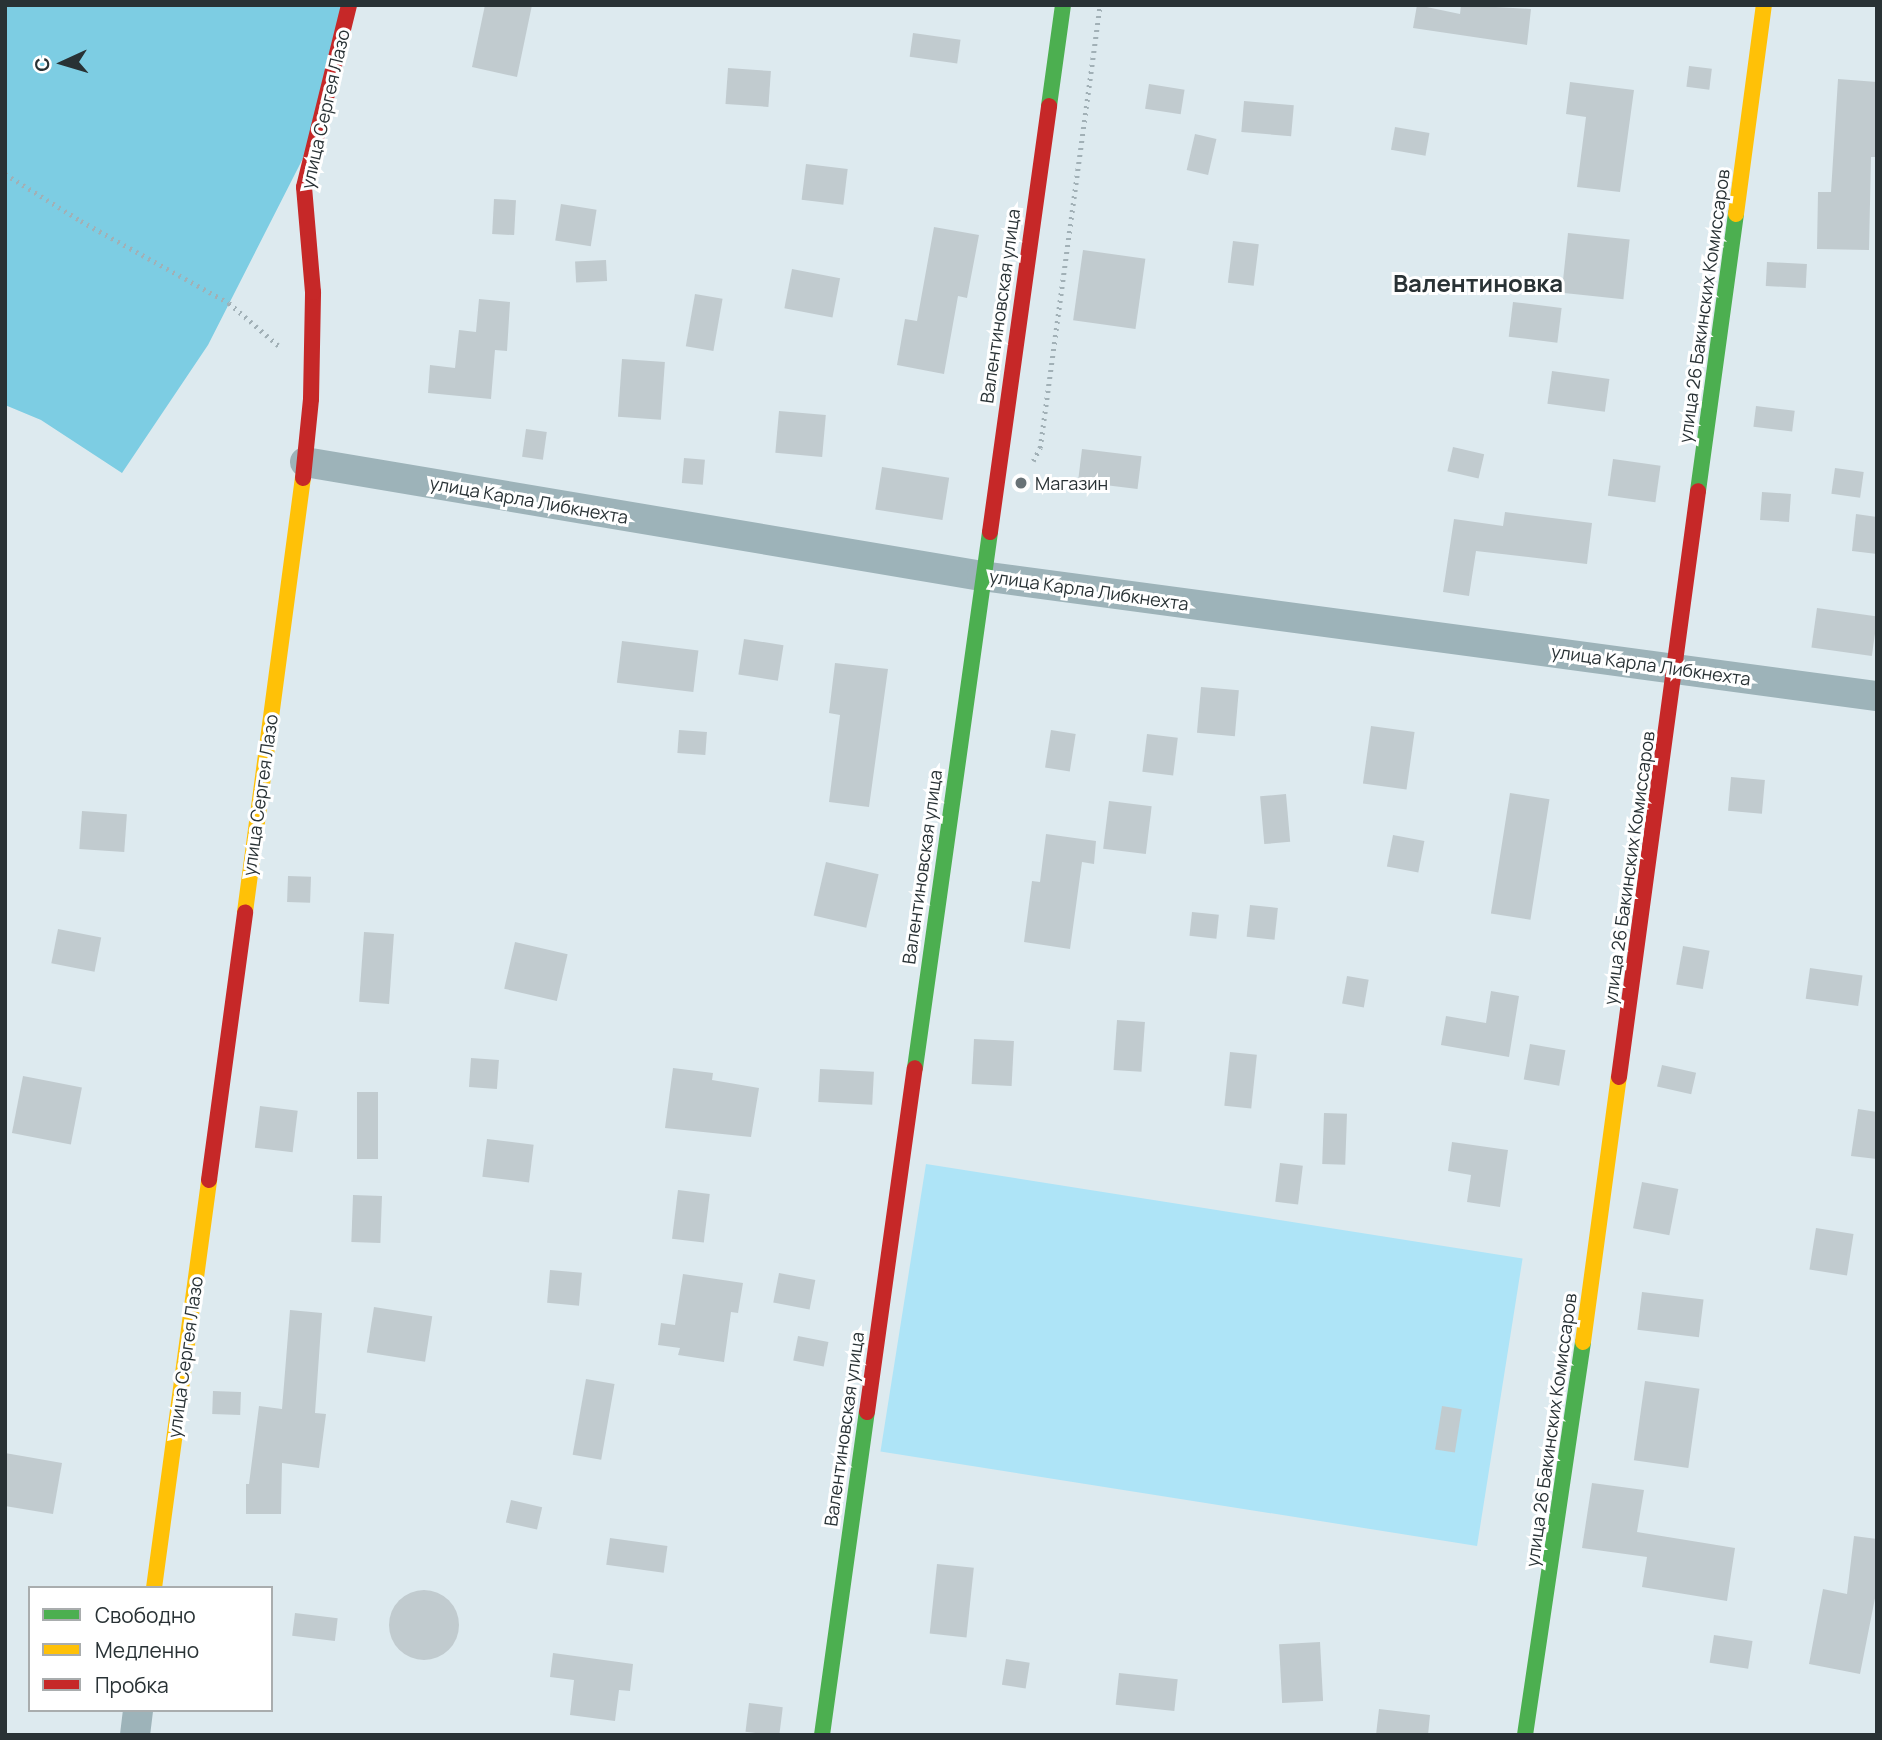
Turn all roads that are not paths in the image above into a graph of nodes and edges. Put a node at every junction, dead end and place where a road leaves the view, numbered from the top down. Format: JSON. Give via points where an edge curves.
{"nodes":[{"id":1,"x":349,"y":5,"type":"edge"},
{"id":2,"x":1063,"y":5,"type":"edge"},
{"id":3,"x":1764,"y":5,"type":"edge"},
{"id":4,"x":304,"y":462,"type":"junction"},
{"id":5,"x":982,"y":576,"type":"junction"},
{"id":6,"x":1676,"y":668,"type":"junction"},
{"id":7,"x":1877,"y":696,"type":"edge"},
{"id":8,"x":154,"y":1586,"type":"edge"},
{"id":9,"x":138,"y":1712,"type":"edge"},
{"id":10,"x":135,"y":1735,"type":"edge"},
{"id":11,"x":822,"y":1735,"type":"edge"},
{"id":12,"x":1525,"y":1735,"type":"edge"}],
"edges":[{"from":1,"to":4,"type":"street","name":"улица Сергея Лазо","via":[[304,187],[313,292],[311,399]]},
{"from":2,"to":5,"type":"street","name":"Валентиновская улица"},
{"from":3,"to":6,"type":"street","name":"улица 26 Бакинских Комиссаров"},
{"from":4,"to":5,"type":"street","name":"улица Карла Либкнехта"},
{"from":4,"to":8,"type":"street","name":"улица Сергея Лазо"},
{"from":5,"to":6,"type":"street","name":"улица Карла Либкнехта"},
{"from":5,"to":11,"type":"street","name":"Валентиновская улица"},
{"from":6,"to":7,"type":"street","name":"улица Карла Либкнехта"},
{"from":6,"to":12,"type":"street","name":"улица 26 Бакинских Комиссаров"},
{"from":9,"to":10,"type":"street"}]}
